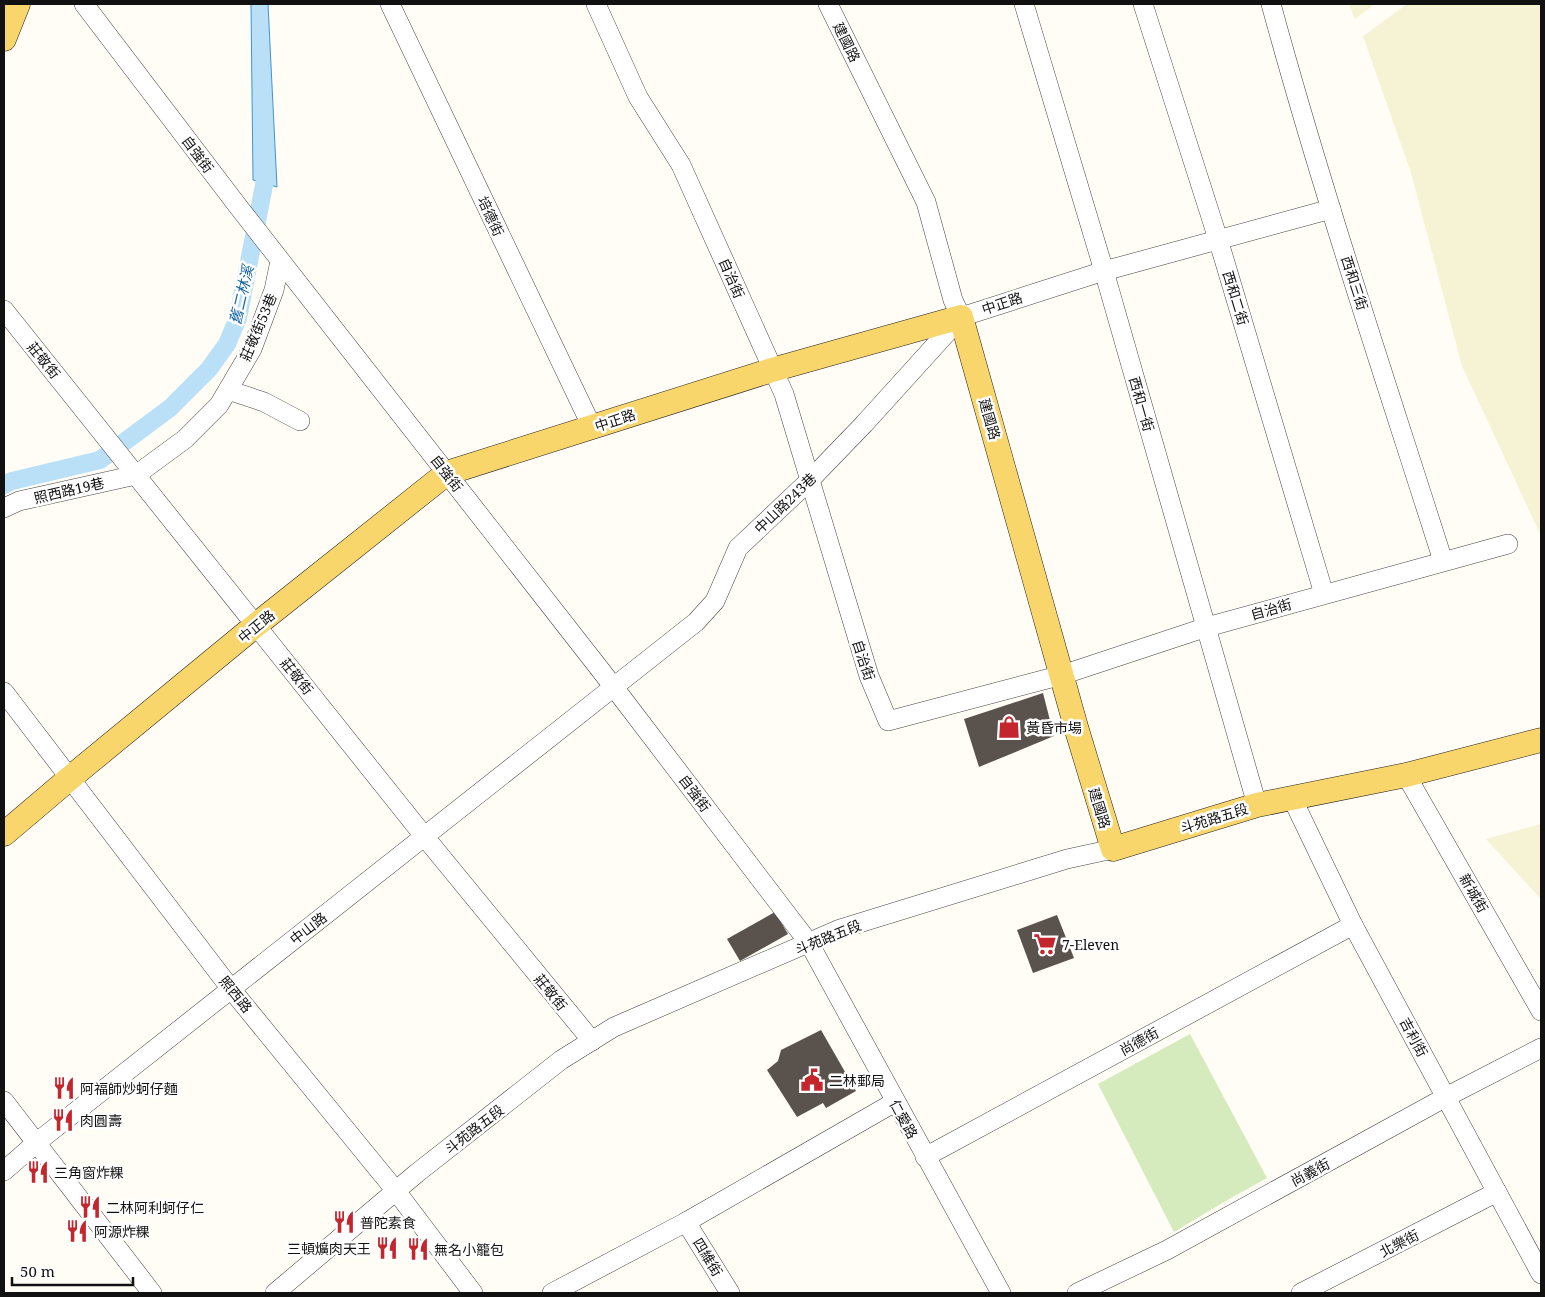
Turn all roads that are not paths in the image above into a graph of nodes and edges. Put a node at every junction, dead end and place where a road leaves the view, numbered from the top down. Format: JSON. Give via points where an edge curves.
{"nodes":[{"id":1,"x":18,"y":4,"type":"edge"},
{"id":2,"x":84,"y":4,"type":"edge"},
{"id":3,"x":390,"y":4,"type":"edge"},
{"id":4,"x":596,"y":4,"type":"edge"},
{"id":5,"x":828,"y":4,"type":"edge"},
{"id":6,"x":1024,"y":4,"type":"edge"},
{"id":7,"x":1142,"y":4,"type":"edge"},
{"id":8,"x":1271,"y":4,"type":"edge"},
{"id":9,"x":4,"y":39,"type":"edge"},
{"id":10,"x":1332,"y":209,"type":"junction"},
{"id":11,"x":1218,"y":239,"type":"junction"},
{"id":12,"x":280,"y":261,"type":"junction"},
{"id":13,"x":1104,"y":271,"type":"junction"},
{"id":14,"x":4,"y":310,"type":"edge"},
{"id":15,"x":961,"y":317,"type":"junction"},
{"id":16,"x":772,"y":370,"type":"junction"},
{"id":17,"x":228,"y":390,"type":"junction"},
{"id":18,"x":300,"y":421,"type":"dead end"},
{"id":19,"x":592,"y":427,"type":"junction"},
{"id":20,"x":447,"y":473,"type":"junction"},
{"id":21,"x":136,"y":475,"type":"junction"},
{"id":22,"x":810,"y":480,"type":"junction"},
{"id":23,"x":4,"y":508,"type":"edge"},
{"id":24,"x":1508,"y":544,"type":"dead end"},
{"id":25,"x":1443,"y":561,"type":"junction"},
{"id":26,"x":1324,"y":594,"type":"junction"},
{"id":27,"x":256,"y":626,"type":"junction"},
{"id":28,"x":1207,"y":627,"type":"junction"},
{"id":29,"x":1062,"y":675,"type":"junction"},
{"id":30,"x":613,"y":686,"type":"junction"},
{"id":31,"x":4,"y":692,"type":"edge"},
{"id":32,"x":1541,"y":740,"type":"edge"},
{"id":33,"x":1406,"y":775,"type":"junction"},
{"id":34,"x":70,"y":778,"type":"junction"},
{"id":35,"x":1292,"y":798,"type":"junction"},
{"id":36,"x":1257,"y":805,"type":"junction"},
{"id":37,"x":4,"y":834,"type":"edge"},
{"id":38,"x":424,"y":836,"type":"junction"},
{"id":39,"x":1112,"y":849,"type":"junction"},
{"id":40,"x":1353,"y":925,"type":"junction"},
{"id":41,"x":809,"y":943,"type":"junction"},
{"id":42,"x":231,"y":989,"type":"junction"},
{"id":43,"x":1541,"y":1011,"type":"edge"},
{"id":44,"x":592,"y":1041,"type":"junction"},
{"id":45,"x":1541,"y":1048,"type":"edge"},
{"id":46,"x":1446,"y":1098,"type":"junction"},
{"id":47,"x":4,"y":1101,"type":"edge"},
{"id":48,"x":895,"y":1102,"type":"junction"},
{"id":49,"x":36,"y":1144,"type":"junction"},
{"id":50,"x":926,"y":1157,"type":"junction"},
{"id":51,"x":4,"y":1171,"type":"edge"},
{"id":52,"x":396,"y":1191,"type":"junction"},
{"id":53,"x":1497,"y":1192,"type":"junction"},
{"id":54,"x":686,"y":1222,"type":"junction"},
{"id":55,"x":1541,"y":1274,"type":"edge"},
{"id":56,"x":152,"y":1293,"type":"edge"},
{"id":57,"x":275,"y":1293,"type":"edge"},
{"id":58,"x":473,"y":1293,"type":"edge"},
{"id":59,"x":552,"y":1293,"type":"edge"},
{"id":60,"x":730,"y":1293,"type":"edge"},
{"id":61,"x":1001,"y":1293,"type":"edge"},
{"id":62,"x":1077,"y":1293,"type":"edge"},
{"id":63,"x":1301,"y":1293,"type":"edge"}],
"edges":[{"from":1,"to":9,"type":"main road"},
{"from":2,"to":12,"type":"street","name":"自強街"},
{"from":3,"to":19,"type":"street","name":"培德街"},
{"from":4,"to":16,"type":"street","name":"自治街","via":[[638,97],[681,165]]},
{"from":5,"to":15,"type":"street","name":"建國路","via":[[926,202],[953,300]]},
{"from":6,"to":13,"type":"street","name":"西和一街"},
{"from":7,"to":11,"type":"street","name":"西和二街"},
{"from":8,"to":10,"type":"street","name":"西和三街"},
{"from":10,"to":11,"type":"street","name":"中正路"},
{"from":10,"to":25,"type":"street","name":"西和三街"},
{"from":11,"to":13,"type":"street","name":"中正路"},
{"from":11,"to":26,"type":"street","name":"西和二街"},
{"from":12,"to":17,"type":"street","name":"莊敬街53巷","via":[[274,290],[252,349]]},
{"from":12,"to":20,"type":"street","name":"自強街"},
{"from":13,"to":15,"type":"street","name":"中正路"},
{"from":13,"to":28,"type":"street","name":"西和一街"},
{"from":14,"to":21,"type":"street","name":"莊敬街"},
{"from":15,"to":16,"type":"main road","name":"中正路"},
{"from":15,"to":22,"type":"street","name":"中山路243巷"},
{"from":15,"to":29,"type":"main road","name":"建國路"},
{"from":16,"to":19,"type":"main road","name":"中正路"},
{"from":16,"to":22,"type":"street","name":"自治街","via":[[784,394]]},
{"from":17,"to":18,"type":"street","via":[[264,402]]},
{"from":17,"to":21,"type":"street","name":"莊敬街53巷","via":[[219,405],[185,439]]},
{"from":19,"to":20,"type":"main road","name":"中正路"},
{"from":20,"to":27,"type":"main road","name":"中正路"},
{"from":20,"to":30,"type":"street","name":"自強街"},
{"from":21,"to":23,"type":"street","name":"照西路19巷","via":[[19,501]]},
{"from":21,"to":27,"type":"street","name":"莊敬街"},
{"from":22,"to":29,"type":"street","name":"自治街","via":[[868,676],[888,721]]},
{"from":22,"to":30,"type":"street","name":"中山路243巷","via":[[738,548],[715,600],[696,622]]},
{"from":24,"to":25,"type":"street","name":"自治街"},
{"from":25,"to":26,"type":"street","name":"自治街"},
{"from":26,"to":28,"type":"street","name":"自治街"},
{"from":27,"to":34,"type":"main road","name":"中正路"},
{"from":27,"to":38,"type":"street","name":"莊敬街"},
{"from":28,"to":29,"type":"street","name":"自治街"},
{"from":28,"to":36,"type":"street","name":"西和一街"},
{"from":29,"to":39,"type":"main road","name":"建國路"},
{"from":30,"to":38,"type":"street","name":"中山路"},
{"from":30,"to":41,"type":"street","name":"自強街"},
{"from":31,"to":34,"type":"street","name":"照西路"},
{"from":32,"to":33,"type":"main road","name":"斗苑路五段"},
{"from":33,"to":35,"type":"main road","name":"斗苑路五段"},
{"from":33,"to":43,"type":"street","name":"新城街"},
{"from":34,"to":37,"type":"main road","name":"中正路"},
{"from":34,"to":42,"type":"street","name":"照西路"},
{"from":35,"to":36,"type":"main road","name":"斗苑路五段"},
{"from":35,"to":40,"type":"street","name":"吉利街"},
{"from":36,"to":39,"type":"main road","name":"斗苑路五段"},
{"from":38,"to":42,"type":"street","name":"中山路"},
{"from":38,"to":44,"type":"street","name":"莊敬街"},
{"from":39,"to":41,"type":"street","name":"斗苑路五段","via":[[1067,859],[840,929]]},
{"from":40,"to":46,"type":"street","name":"吉利街"},
{"from":40,"to":50,"type":"street","name":"尚德街"},
{"from":41,"to":44,"type":"street","name":"斗苑路五段","via":[[614,1027]]},
{"from":41,"to":48,"type":"street","name":"仁愛路"},
{"from":42,"to":49,"type":"street","name":"中山路"},
{"from":42,"to":52,"type":"street","name":"照西路"},
{"from":44,"to":52,"type":"street","name":"斗苑路五段","via":[[561,1060]]},
{"from":45,"to":46,"type":"street","name":"尚義街"},
{"from":46,"to":53,"type":"street","name":"吉利街"},
{"from":46,"to":62,"type":"street","name":"尚義街","via":[[1167,1250]]},
{"from":47,"to":49,"type":"street"},
{"from":48,"to":50,"type":"street","name":"仁愛路"},
{"from":48,"to":54,"type":"street"},
{"from":49,"to":51,"type":"street","name":"中山路"},
{"from":49,"to":56,"type":"street"},
{"from":50,"to":61,"type":"street","name":"仁愛路"},
{"from":52,"to":57,"type":"street","name":"斗苑路五段"},
{"from":52,"to":58,"type":"street","name":"照西路"},
{"from":53,"to":55,"type":"street","name":"吉利街"},
{"from":53,"to":63,"type":"street","name":"北樂街"},
{"from":54,"to":59,"type":"street"},
{"from":54,"to":60,"type":"street","name":"四維街"}]}
